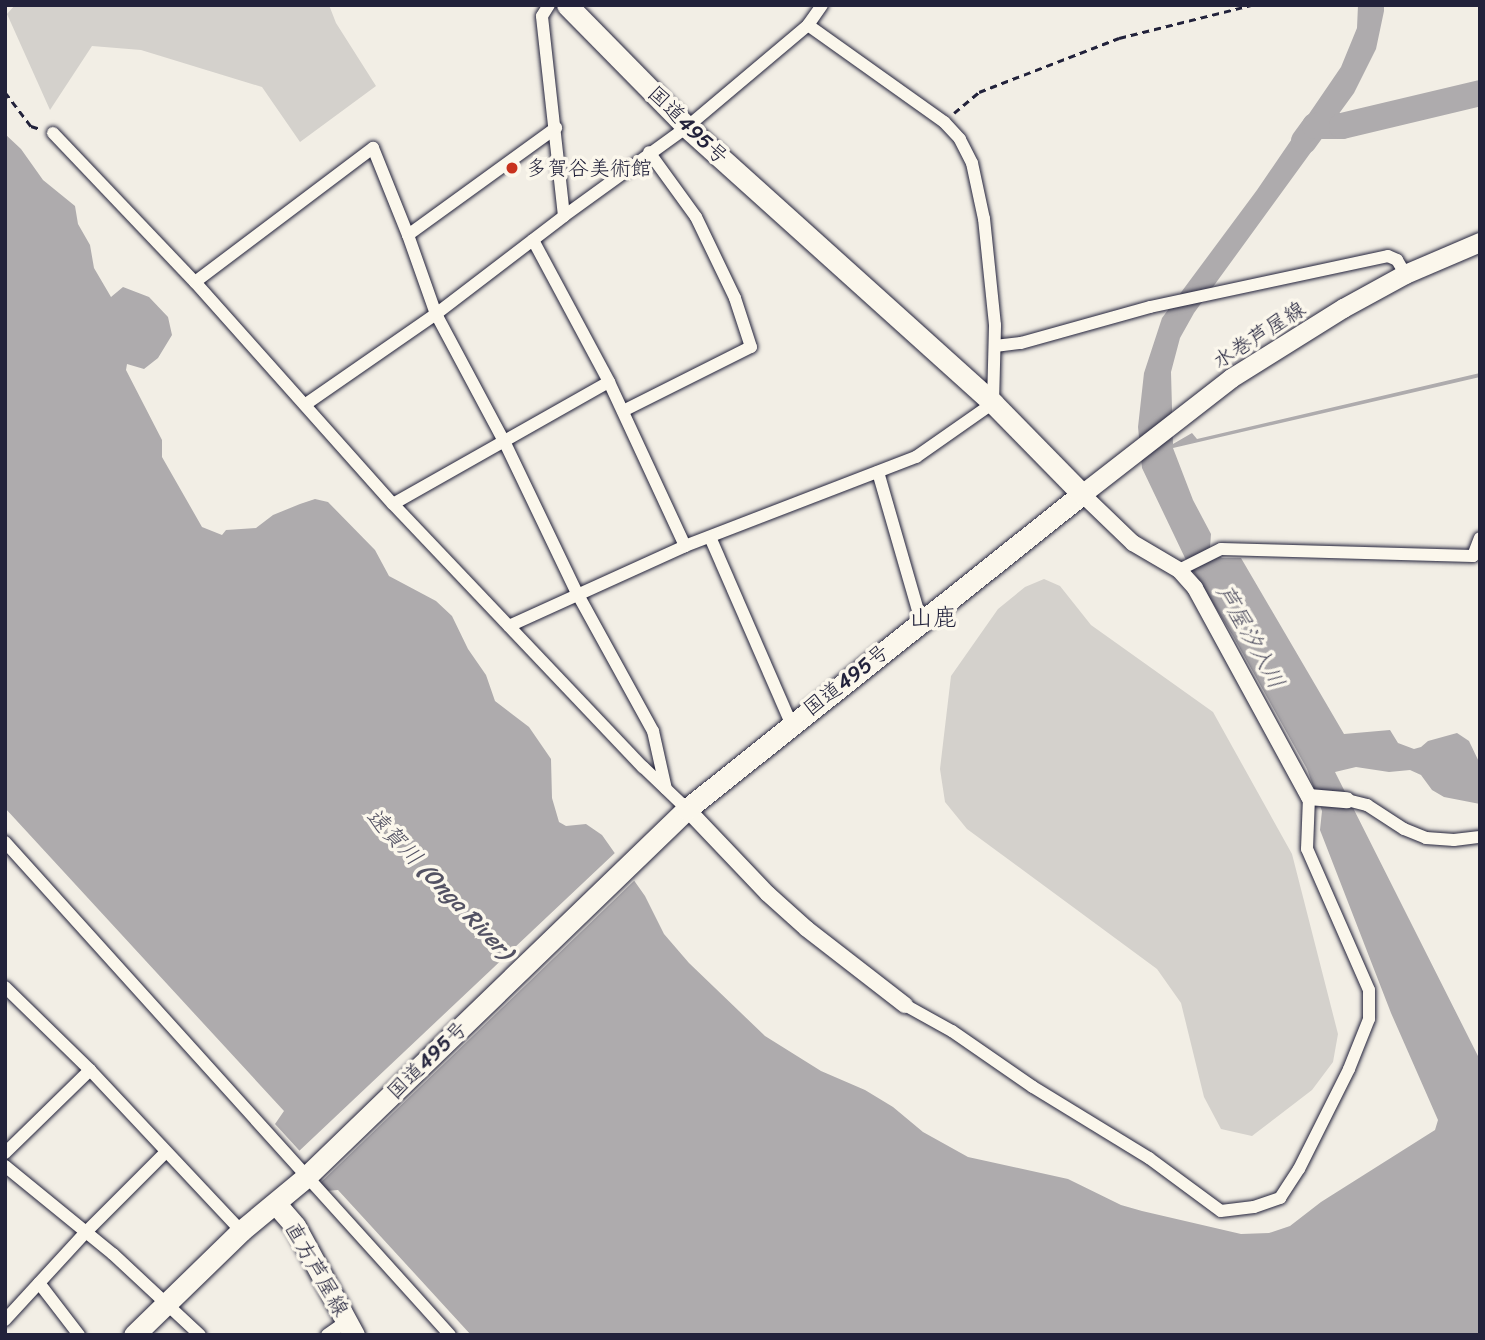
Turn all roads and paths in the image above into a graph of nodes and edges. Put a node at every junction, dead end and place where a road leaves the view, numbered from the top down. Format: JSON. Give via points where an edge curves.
{"nodes":[{"id":1,"x":549,"y":5,"type":"edge"},
{"id":2,"x":567,"y":5,"type":"edge"},
{"id":3,"x":822,"y":5,"type":"edge"},
{"id":4,"x":1251,"y":5,"type":"edge"},
{"id":5,"x":808,"y":25,"type":"junction"},
{"id":6,"x":5,"y":92,"type":"edge"},
{"id":7,"x":944,"y":122,"type":"junction"},
{"id":8,"x":687,"y":127,"type":"junction"},
{"id":9,"x":556,"y":128,"type":"junction"},
{"id":10,"x":53,"y":132,"type":"joint"},
{"id":11,"x":649,"y":152,"type":"junction"},
{"id":12,"x":564,"y":216,"type":"junction"},
{"id":13,"x":408,"y":234,"type":"junction"},
{"id":14,"x":533,"y":240,"type":"junction"},
{"id":15,"x":1480,"y":243,"type":"edge"},
{"id":16,"x":1405,"y":274,"type":"junction"},
{"id":17,"x":195,"y":282,"type":"junction"},
{"id":18,"x":436,"y":314,"type":"junction"},
{"id":19,"x":995,"y":346,"type":"junction"},
{"id":20,"x":609,"y":382,"type":"junction"},
{"id":21,"x":993,"y":402,"type":"junction"},
{"id":22,"x":306,"y":404,"type":"junction"},
{"id":23,"x":623,"y":411,"type":"junction"},
{"id":24,"x":505,"y":443,"type":"junction"},
{"id":25,"x":878,"y":472,"type":"junction"},
{"id":26,"x":1082,"y":494,"type":"junction"},
{"id":27,"x":393,"y":504,"type":"junction"},
{"id":28,"x":710,"y":537,"type":"junction"},
{"id":29,"x":1480,"y":538,"type":"edge"},
{"id":30,"x":685,"y":546,"type":"junction"},
{"id":31,"x":1181,"y":570,"type":"junction"},
{"id":32,"x":577,"y":593,"type":"junction"},
{"id":33,"x":921,"y":621,"type":"junction"},
{"id":34,"x":509,"y":626,"type":"junction"},
{"id":35,"x":791,"y":723,"type":"junction"},
{"id":36,"x":666,"y":789,"type":"junction"},
{"id":37,"x":1311,"y":797,"type":"junction"},
{"id":38,"x":1348,"y":800,"type":"joint"},
{"id":39,"x":687,"y":809,"type":"junction"},
{"id":40,"x":1480,"y":837,"type":"edge"},
{"id":41,"x":5,"y":842,"type":"edge"},
{"id":42,"x":5,"y":987,"type":"edge"},
{"id":43,"x":905,"y":1005,"type":"joint"},
{"id":44,"x":90,"y":1070,"type":"junction"},
{"id":45,"x":166,"y":1152,"type":"junction"},
{"id":46,"x":5,"y":1153,"type":"edge"},
{"id":47,"x":5,"y":1166,"type":"edge"},
{"id":48,"x":306,"y":1177,"type":"junction"},
{"id":49,"x":276,"y":1204,"type":"junction"},
{"id":50,"x":241,"y":1231,"type":"junction"},
{"id":51,"x":86,"y":1232,"type":"junction"},
{"id":52,"x":39,"y":1283,"type":"junction"},
{"id":53,"x":168,"y":1302,"type":"junction"},
{"id":54,"x":5,"y":1320,"type":"edge"},
{"id":55,"x":351,"y":1328,"type":"edge"},
{"id":56,"x":79,"y":1335,"type":"edge"},
{"id":57,"x":134,"y":1335,"type":"edge"},
{"id":58,"x":200,"y":1335,"type":"edge"},
{"id":59,"x":327,"y":1335,"type":"edge"},
{"id":60,"x":450,"y":1335,"type":"edge"}],
"edges":[{"from":1,"to":9,"type":"street","via":[[542,16]]},
{"from":2,"to":8,"type":"main road","name":"国道495号"},
{"from":3,"to":5,"type":"street"},
{"from":4,"to":7,"type":"path","via":[[1119,38],[979,92]]},
{"from":5,"to":7,"type":"street"},
{"from":5,"to":8,"type":"street"},
{"from":6,"to":10,"type":"path","via":[[31,126]]},
{"from":7,"to":19,"type":"street","via":[[960,139],[972,163],[984,219]]},
{"from":8,"to":11,"type":"street"},
{"from":8,"to":21,"type":"main road","name":"国道495号"},
{"from":9,"to":12,"type":"street"},
{"from":9,"to":13,"type":"street"},
{"from":10,"to":17,"type":"street"},
{"from":11,"to":12,"type":"street"},
{"from":11,"to":23,"type":"street","via":[[696,217],[735,298],[751,347]]},
{"from":12,"to":14,"type":"street"},
{"from":13,"to":17,"type":"street","via":[[373,148]]},
{"from":13,"to":18,"type":"street"},
{"from":14,"to":18,"type":"street"},
{"from":14,"to":20,"type":"street"},
{"from":15,"to":16,"type":"main road","name":"水巻芦屋線"},
{"from":16,"to":19,"type":"street","via":[[1397,260],[1388,256]]},
{"from":16,"to":26,"type":"main road","name":"水巻芦屋線","via":[[1231,378]]},
{"from":17,"to":22,"type":"street"},
{"from":18,"to":22,"type":"street"},
{"from":18,"to":24,"type":"street"},
{"from":19,"to":21,"type":"street"},
{"from":20,"to":23,"type":"street"},
{"from":20,"to":24,"type":"street"},
{"from":21,"to":25,"type":"street","via":[[916,457]]},
{"from":21,"to":26,"type":"main road","name":"国道495号"},
{"from":22,"to":27,"type":"street"},
{"from":23,"to":30,"type":"street"},
{"from":24,"to":27,"type":"street"},
{"from":24,"to":32,"type":"street"},
{"from":25,"to":28,"type":"street"},
{"from":25,"to":33,"type":"street"},
{"from":26,"to":31,"type":"street","via":[[1133,543]]},
{"from":26,"to":33,"type":"main road","name":"国道495号"},
{"from":27,"to":34,"type":"street"},
{"from":28,"to":30,"type":"street"},
{"from":28,"to":35,"type":"street"},
{"from":29,"to":31,"type":"street","via":[[1473,556],[1221,549]]},
{"from":30,"to":32,"type":"street"},
{"from":31,"to":37,"type":"street"},
{"from":32,"to":34,"type":"street"},
{"from":32,"to":36,"type":"street","via":[[653,730]]},
{"from":33,"to":35,"type":"main road","name":"国道495号"},
{"from":34,"to":36,"type":"street"},
{"from":35,"to":39,"type":"main road","name":"国道495号"},
{"from":36,"to":39,"type":"street"},
{"from":37,"to":38,"type":"street"},
{"from":37,"to":43,"type":"street","via":[[1307,849],[1369,990],[1369,1019],[1332,1105],[1280,1198],[1220,1211],[1149,1158]]},
{"from":38,"to":40,"type":"street","via":[[1367,805],[1426,838]]},
{"from":39,"to":43,"type":"street","via":[[797,920]]},
{"from":39,"to":48,"type":"main road","name":"国道495号"},
{"from":41,"to":48,"type":"street"},
{"from":42,"to":44,"type":"street"},
{"from":44,"to":45,"type":"street"},
{"from":44,"to":46,"type":"street"},
{"from":45,"to":50,"type":"street"},
{"from":45,"to":51,"type":"street"},
{"from":47,"to":51,"type":"street"},
{"from":48,"to":49,"type":"main road","name":"国道495号"},
{"from":48,"to":60,"type":"street"},
{"from":49,"to":50,"type":"main road","name":"国道495号"},
{"from":49,"to":55,"type":"main road","name":"直方芦屋線","via":[[295,1226]]},
{"from":50,"to":53,"type":"main road","name":"国道495号"},
{"from":51,"to":52,"type":"street"},
{"from":51,"to":53,"type":"street"},
{"from":52,"to":54,"type":"street"},
{"from":52,"to":56,"type":"street"},
{"from":53,"to":57,"type":"main road","name":"国道495号"},
{"from":53,"to":58,"type":"street"},
{"from":55,"to":59,"type":"street"}]}
